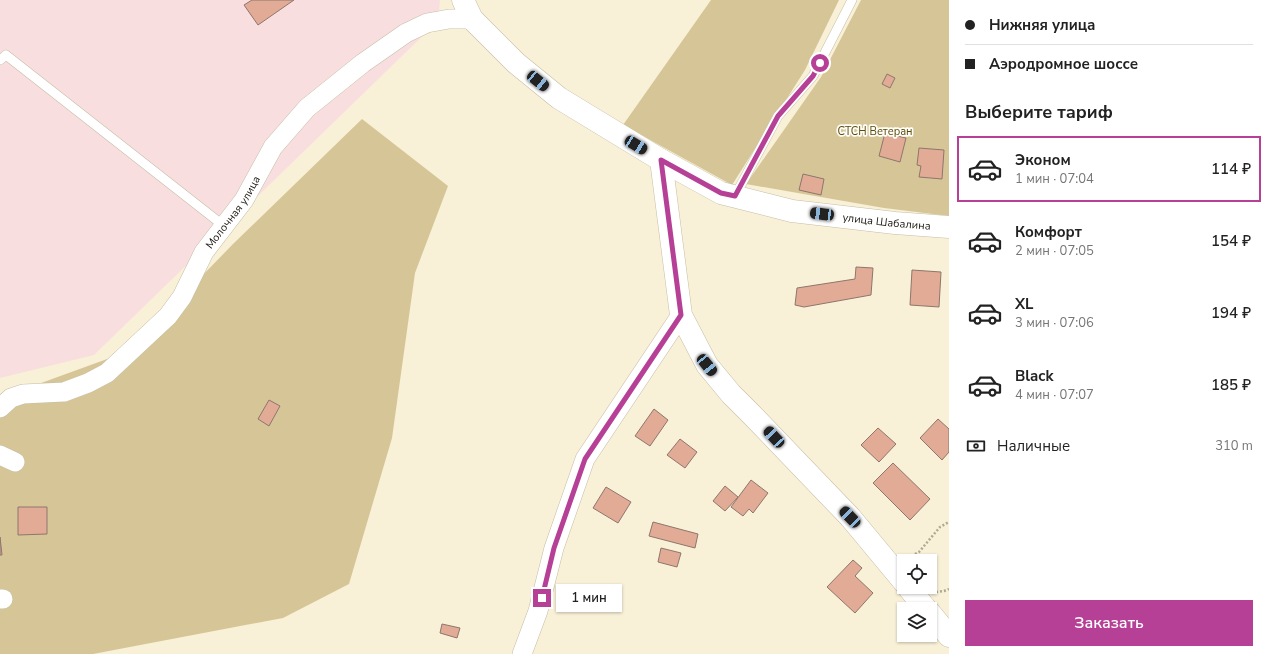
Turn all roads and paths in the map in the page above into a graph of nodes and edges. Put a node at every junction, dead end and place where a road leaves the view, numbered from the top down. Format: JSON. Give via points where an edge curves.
{"nodes":[{"id":1,"x":852,"y":0,"type":"edge"},
{"id":2,"x":467,"y":10,"type":"edge"},
{"id":3,"x":0,"y":60,"type":"edge"},
{"id":4,"x":661,"y":160,"type":"junction"},
{"id":5,"x":735,"y":196,"type":"junction"},
{"id":6,"x":224,"y":226,"type":"junction"},
{"id":7,"x":949,"y":227,"type":"edge"},
{"id":8,"x":681,"y":315,"type":"junction"},
{"id":9,"x":0,"y":408,"type":"edge"},
{"id":10,"x":949,"y":522,"type":"edge"},
{"id":11,"x":915,"y":554,"type":"edge"},
{"id":12,"x":897,"y":574,"type":"edge"},
{"id":13,"x":914,"y":594,"type":"edge"},
{"id":14,"x":920,"y":602,"type":"edge"},
{"id":15,"x":937,"y":621,"type":"edge"},
{"id":16,"x":949,"y":636,"type":"edge"},
{"id":17,"x":522,"y":654,"type":"edge"}],
"edges":[{"from":1,"to":5,"type":"lane","via":[[813,76],[778,116]]},
{"from":2,"to":4,"type":"street","name":"улица Шабалина","via":[[516,63],[559,98]]},
{"from":2,"to":6,"type":"street","name":"Молочная улица","via":[[406,33],[363,63],[307,108],[273,147],[244,200]]},
{"from":3,"to":6,"type":"lane","via":[[6,55]]},
{"from":4,"to":5,"type":"street","name":"улица Шабалина","via":[[721,193]]},
{"from":4,"to":8,"type":"street"},
{"from":5,"to":7,"type":"street","name":"улица Шабалина","via":[[792,211]]},
{"from":6,"to":9,"type":"street","name":"Молочная улица","via":[[204,252],[182,297],[168,316],[107,373],[64,392],[23,394],[11,398]]},
{"from":8,"to":12,"type":"street","via":[[707,365],[730,394],[850,517]]},
{"from":8,"to":17,"type":"street","via":[[585,459],[554,548],[538,611]]},
{"from":10,"to":11,"type":"path","via":[[940,527]]},
{"from":13,"to":14,"type":"street"},
{"from":15,"to":16,"type":"street"}]}
